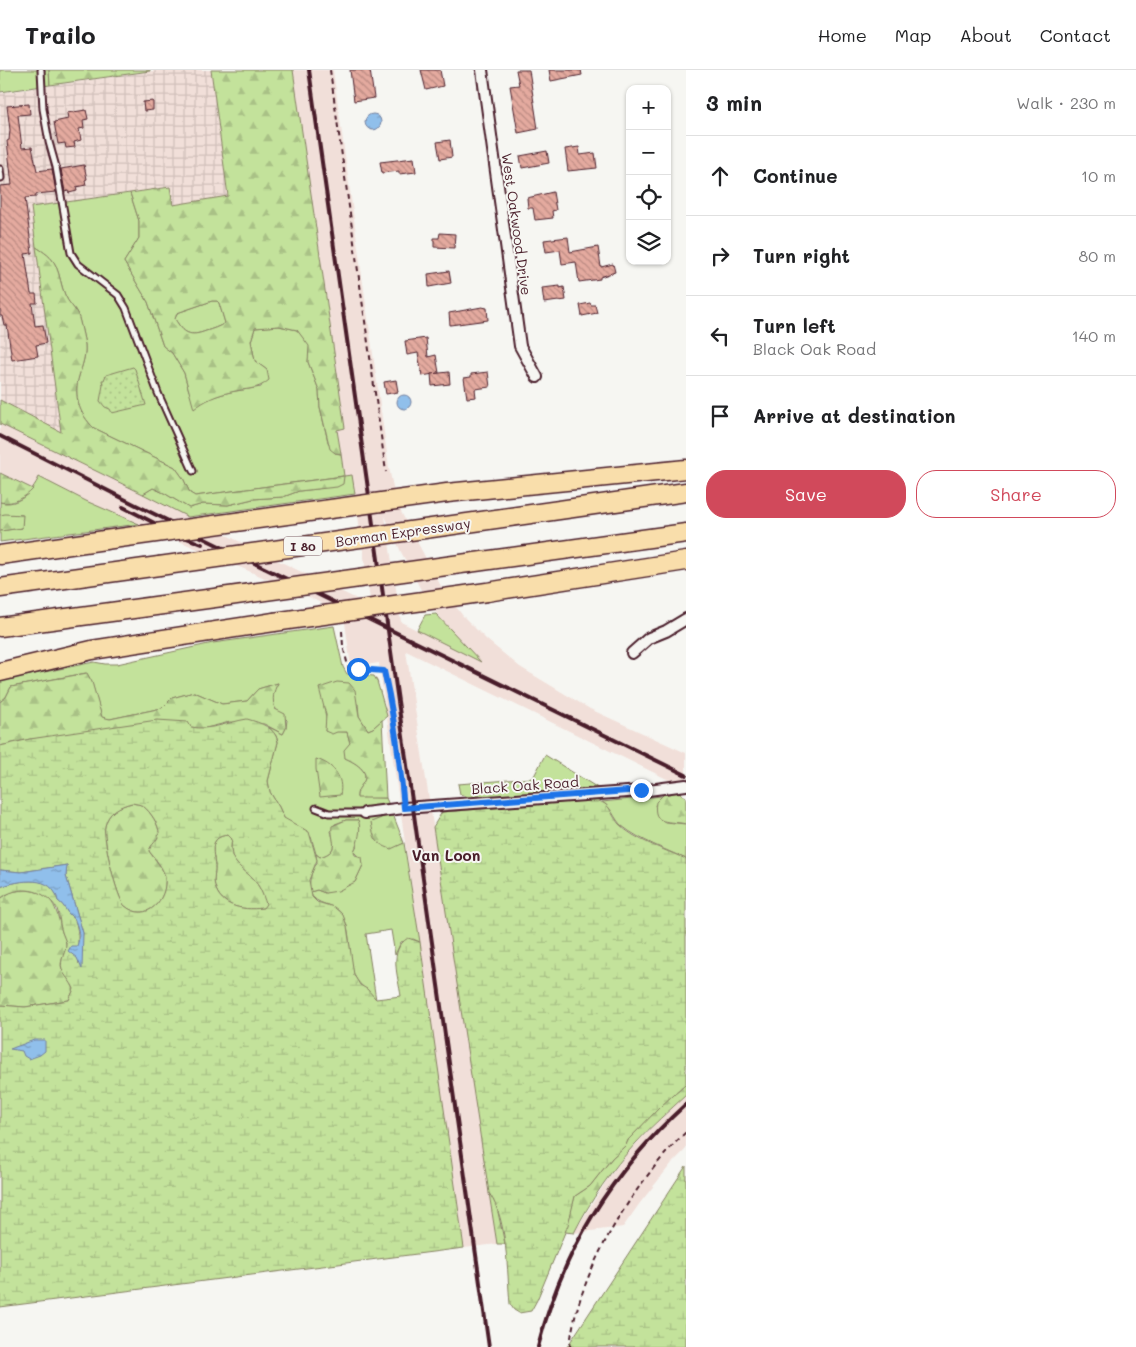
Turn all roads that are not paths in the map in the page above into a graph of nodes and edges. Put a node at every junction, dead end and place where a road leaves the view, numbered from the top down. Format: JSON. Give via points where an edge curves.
{"nodes":[{"id":1,"x":41,"y":70,"type":"edge"},
{"id":2,"x":482,"y":70,"type":"edge"},
{"id":3,"x":0,"y":169,"type":"edge"},
{"id":4,"x":0,"y":178,"type":"edge"},
{"id":5,"x":537,"y":377,"type":"dead end"},
{"id":6,"x":686,"y":468,"type":"edge"},
{"id":7,"x":193,"y":471,"type":"dead end"},
{"id":8,"x":686,"y":492,"type":"edge"},
{"id":9,"x":686,"y":533,"type":"edge"},
{"id":10,"x":0,"y":555,"type":"edge"},
{"id":11,"x":686,"y":561,"type":"edge"},
{"id":12,"x":0,"y":588,"type":"edge"},
{"id":13,"x":686,"y":619,"type":"edge"},
{"id":14,"x":0,"y":627,"type":"edge"},
{"id":15,"x":92,"y":650,"type":"junction"},
{"id":16,"x":632,"y":653,"type":"dead end"},
{"id":17,"x":0,"y":662,"type":"edge"},
{"id":18,"x":0,"y":672,"type":"edge"},
{"id":19,"x":686,"y":785,"type":"edge"},
{"id":20,"x":316,"y":808,"type":"dead end"},
{"id":21,"x":365,"y":813,"type":"joint"}],
"edges":[{"from":1,"to":7,"type":"lane","via":[[43,109],[70,254],[118,295],[126,308],[158,393]]},
{"from":2,"to":5,"type":"street","name":"West Oakwood Drive","via":[[520,346]]},
{"from":3,"to":4,"type":"lane"},
{"from":6,"to":10,"type":"highway","bridge":true,"via":[[447,493]]},
{"from":8,"to":12,"type":"highway","name":"Borman Expressway","number":"I 80","bridge":true},
{"from":9,"to":14,"type":"highway","bridge":true},
{"from":11,"to":15,"type":"highway","bridge":true},
{"from":13,"to":16,"type":"street","via":[[649,638]]},
{"from":15,"to":17,"type":"highway"},
{"from":15,"to":18,"type":"highway"},
{"from":19,"to":21,"type":"street","name":"Black Oak Road"},
{"from":20,"to":21,"type":"lane","via":[[330,813]]}]}
